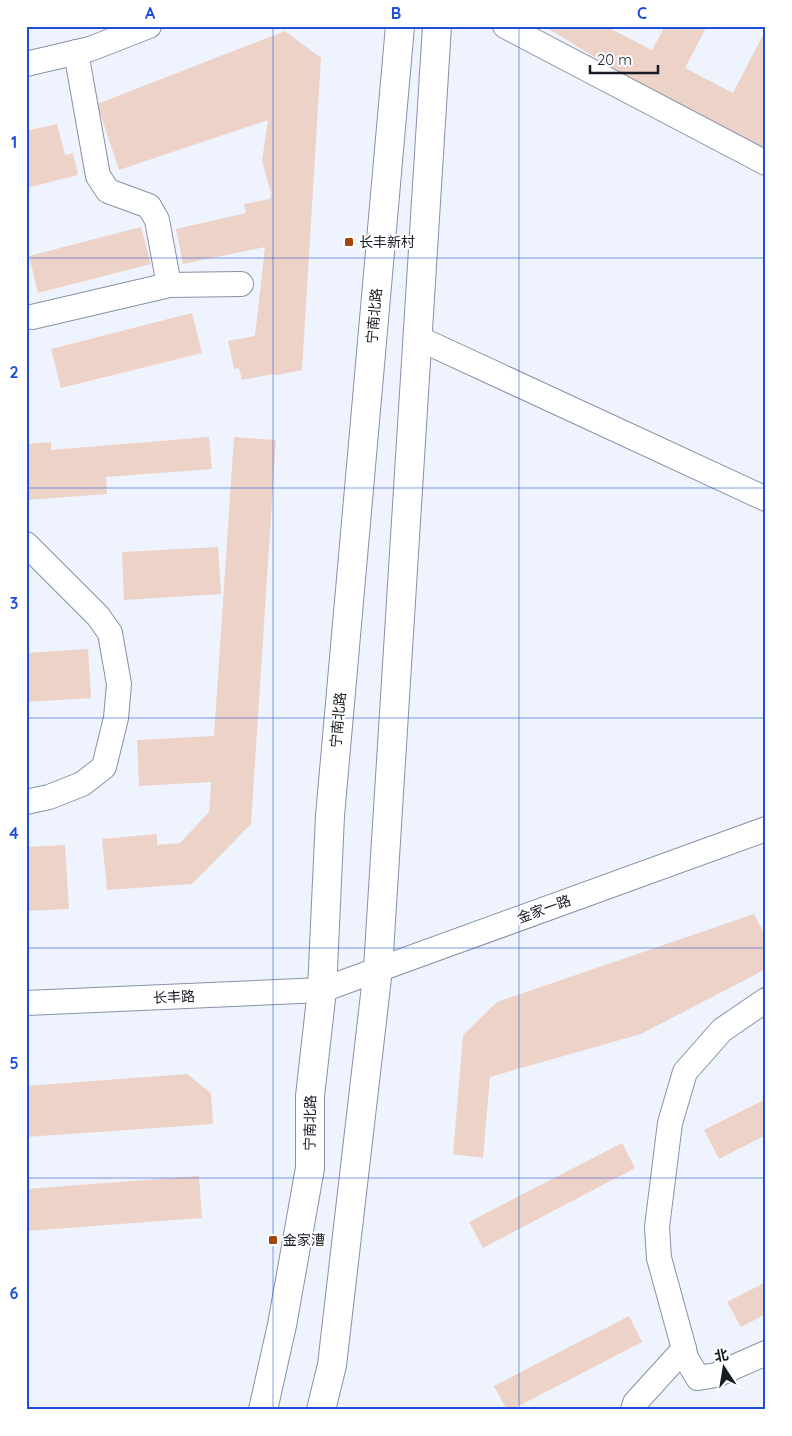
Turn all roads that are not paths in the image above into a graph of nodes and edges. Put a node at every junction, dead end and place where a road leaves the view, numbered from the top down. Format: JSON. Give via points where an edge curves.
{"nodes":[{"id":1,"x":149,"y":26,"type":"edge"},
{"id":2,"x":400,"y":26,"type":"edge"},
{"id":3,"x":437,"y":26,"type":"edge"},
{"id":4,"x":505,"y":26,"type":"edge"},
{"id":5,"x":76,"y":52,"type":"junction"},
{"id":6,"x":26,"y":64,"type":"edge"},
{"id":7,"x":766,"y":163,"type":"edge"},
{"id":8,"x":169,"y":284,"type":"junction"},
{"id":9,"x":241,"y":284,"type":"dead end"},
{"id":10,"x":32,"y":317,"type":"dead end"},
{"id":11,"x":418,"y":338,"type":"junction"},
{"id":12,"x":766,"y":499,"type":"edge"},
{"id":13,"x":26,"y":544,"type":"edge"},
{"id":14,"x":26,"y":802,"type":"edge"},
{"id":15,"x":766,"y":829,"type":"edge"},
{"id":16,"x":378,"y":969,"type":"junction"},
{"id":17,"x":322,"y":990,"type":"junction"},
{"id":18,"x":766,"y":1000,"type":"edge"},
{"id":19,"x":26,"y":1003,"type":"edge"},
{"id":20,"x":684,"y":1349,"type":"junction"},
{"id":21,"x":766,"y":1353,"type":"edge"},
{"id":22,"x":263,"y":1410,"type":"edge"},
{"id":23,"x":321,"y":1410,"type":"edge"},
{"id":24,"x":633,"y":1410,"type":"edge"}],
"edges":[{"from":1,"to":5,"type":"street"},
{"from":2,"to":17,"type":"main road","name":"宁南北路","via":[[330,816]]},
{"from":3,"to":11,"type":"main road"},
{"from":4,"to":7,"type":"street"},
{"from":5,"to":6,"type":"street"},
{"from":5,"to":8,"type":"street","via":[[98,176],[108,191],[149,206],[157,220]]},
{"from":8,"to":9,"type":"street"},
{"from":8,"to":10,"type":"street"},
{"from":11,"to":12,"type":"street"},
{"from":11,"to":16,"type":"main road"},
{"from":13,"to":14,"type":"street","via":[[98,616],[110,633],[119,684],[116,718],[104,767],[82,784]]},
{"from":15,"to":16,"type":"street","name":"金家一路"},
{"from":16,"to":17,"type":"street","name":"金家一路"},
{"from":16,"to":23,"type":"main road","via":[[332,1365]]},
{"from":17,"to":19,"type":"street","name":"长丰路"},
{"from":17,"to":22,"type":"main road","name":"宁南北路","via":[[310,1096],[310,1168]]},
{"from":18,"to":20,"type":"street","via":[[722,1030],[685,1072],[670,1123],[657,1227],[659,1258]]},
{"from":20,"to":21,"type":"street","via":[[698,1378],[716,1375]]},
{"from":20,"to":24,"type":"street","via":[[635,1403]]}]}
